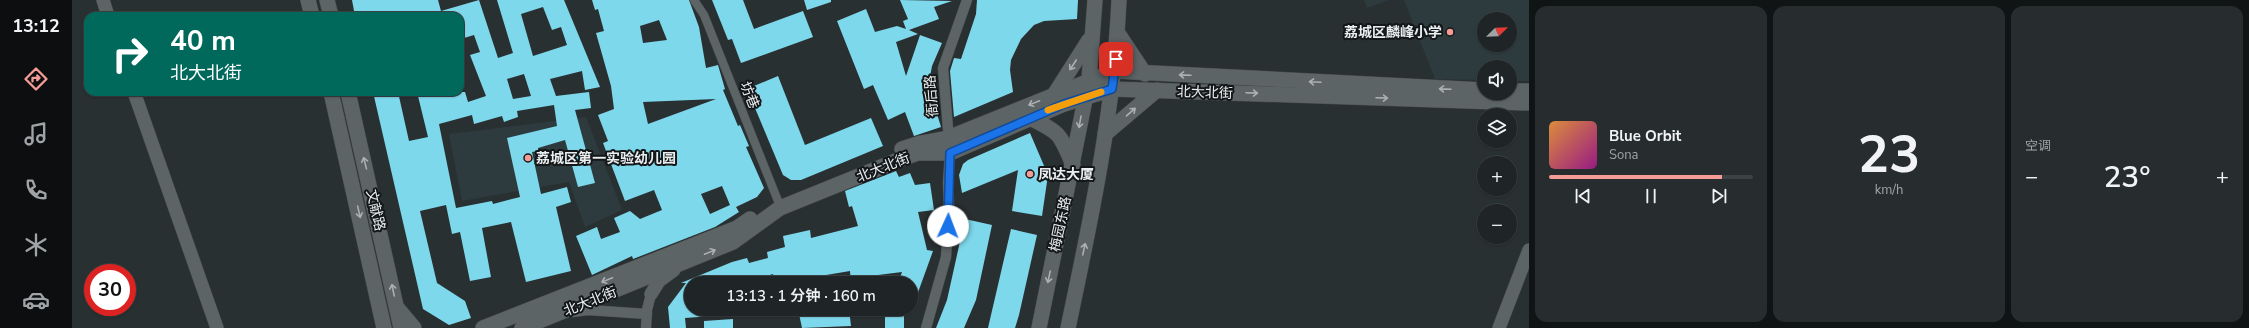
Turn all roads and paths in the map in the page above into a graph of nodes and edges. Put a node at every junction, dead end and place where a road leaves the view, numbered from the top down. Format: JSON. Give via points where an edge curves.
{"nodes":[{"id":1,"x":103,"y":0,"type":"edge"},
{"id":2,"x":308,"y":0,"type":"edge"},
{"id":3,"x":327,"y":0,"type":"edge"},
{"id":4,"x":694,"y":0,"type":"edge"},
{"id":5,"x":967,"y":0,"type":"edge"},
{"id":6,"x":1095,"y":0,"type":"edge"},
{"id":7,"x":1120,"y":0,"type":"edge"},
{"id":8,"x":107,"y":12,"type":"edge"},
{"id":9,"x":311,"y":12,"type":"edge"},
{"id":10,"x":330,"y":12,"type":"edge"},
{"id":11,"x":1119,"y":35,"type":"junction"},
{"id":12,"x":1092,"y":36,"type":"junction"},
{"id":13,"x":1114,"y":71,"type":"junction"},
{"id":14,"x":1145,"y":74,"type":"junction"},
{"id":15,"x":1089,"y":80,"type":"junction"},
{"id":16,"x":1112,"y":89,"type":"junction"},
{"id":17,"x":1157,"y":90,"type":"junction"},
{"id":18,"x":1477,"y":90,"type":"edge"},
{"id":19,"x":1517,"y":91,"type":"edge"},
{"id":20,"x":1529,"y":91,"type":"edge"},
{"id":21,"x":1054,"y":95,"type":"junction"},
{"id":22,"x":135,"y":96,"type":"edge"},
{"id":23,"x":332,"y":96,"type":"edge"},
{"id":24,"x":349,"y":96,"type":"edge"},
{"id":25,"x":1084,"y":97,"type":"junction"},
{"id":26,"x":1529,"y":103,"type":"edge"},
{"id":27,"x":1030,"y":118,"type":"junction"},
{"id":28,"x":1105,"y":134,"type":"junction"},
{"id":29,"x":949,"y":145,"type":"junction"},
{"id":30,"x":1073,"y":165,"type":"junction"},
{"id":31,"x":778,"y":201,"type":"junction"},
{"id":32,"x":1529,"y":250,"type":"edge"},
{"id":33,"x":687,"y":261,"type":"junction"},
{"id":34,"x":651,"y":294,"type":"joint"},
{"id":35,"x":397,"y":307,"type":"junction"},
{"id":36,"x":558,"y":314,"type":"junction"},
{"id":37,"x":647,"y":314,"type":"junction"},
{"id":38,"x":217,"y":328,"type":"edge"},
{"id":39,"x":384,"y":328,"type":"edge"},
{"id":40,"x":401,"y":328,"type":"edge"},
{"id":41,"x":414,"y":328,"type":"edge"},
{"id":42,"x":483,"y":328,"type":"edge"},
{"id":43,"x":522,"y":328,"type":"edge"},
{"id":44,"x":646,"y":328,"type":"edge"},
{"id":45,"x":926,"y":328,"type":"edge"},
{"id":46,"x":1039,"y":328,"type":"edge"},
{"id":47,"x":1068,"y":328,"type":"edge"},
{"id":48,"x":1499,"y":328,"type":"edge"}],
"edges":[{"from":1,"to":8,"type":"street"},
{"from":2,"to":9,"type":"main road"},
{"from":3,"to":10,"type":"main road"},
{"from":4,"to":31,"type":"street","name":"坊巷","via":[[704,15]]},
{"from":5,"to":29,"type":"street","name":"衙后路","via":[[943,68]]},
{"from":6,"to":12,"type":"main road","name":"梅园东路"},
{"from":7,"to":11,"type":"main road","name":"梅园东路"},
{"from":11,"to":13,"type":"main road","name":"梅园东路"},
{"from":11,"to":14,"type":"main road"},
{"from":12,"to":15,"type":"main road","name":"梅园东路"},
{"from":12,"to":21,"type":"main road","one_way":true},
{"from":13,"to":14,"type":"main road","name":"北大北街"},
{"from":13,"to":15,"type":"main road","name":"北大北街"},
{"from":13,"to":16,"type":"main road","name":"梅园东路"},
{"from":18,"to":14,"type":"main road","name":"北大北街","one_way":true},
{"from":15,"to":21,"type":"main road","name":"北大北街"},
{"from":15,"to":25,"type":"main road","name":"梅园东路"},
{"from":16,"to":17,"type":"main road","name":"北大北街"},
{"from":16,"to":25,"type":"main road","name":"北大北街"},
{"from":16,"to":28,"type":"main road","name":"梅园东路"},
{"from":17,"to":26,"type":"main road","name":"北大北街","one_way":true},
{"from":28,"to":17,"type":"main road","one_way":true},
{"from":19,"to":20,"type":"main road"},
{"from":21,"to":29,"type":"main road","name":"北大北街","one_way":true},
{"from":22,"to":38,"type":"street"},
{"from":23,"to":39,"type":"main road","name":"文献路","one_way":true},
{"from":35,"to":24,"type":"main road","name":"文献路","one_way":true},
{"from":25,"to":27,"type":"main road","name":"北大北街"},
{"from":25,"to":30,"type":"main road","name":"梅园东路","one_way":true},
{"from":27,"to":29,"type":"main road","name":"北大北街"},
{"from":27,"to":30,"type":"main road","via":[[1053,130],[1062,140]]},
{"from":47,"to":28,"type":"main road","name":"梅园东路","one_way":true,"via":[[1100,171]]},
{"from":29,"to":31,"type":"main road","name":"北大北街","via":[[921,143]]},
{"from":33,"to":29,"type":"main road","name":"北大北街","one_way":true,"via":[[733,242],[780,208],[901,159]]},
{"from":29,"to":45,"type":"street","name":"衙后路","via":[[946,257]]},
{"from":30,"to":46,"type":"main road","name":"梅园东路","one_way":true},
{"from":31,"to":42,"type":"main road","name":"北大北街","one_way":true,"via":[[737,228]]},
{"from":32,"to":48,"type":"street"},
{"from":33,"to":34,"type":"street","via":[[659,281]]},
{"from":33,"to":36,"type":"main road","name":"北大北街"},
{"from":34,"to":37,"type":"street"},
{"from":35,"to":40,"type":"main road","name":"文献路"},
{"from":35,"to":41,"type":"main road"},
{"from":36,"to":37,"type":"street","via":[[588,310]]},
{"from":36,"to":43,"type":"main road","name":"北大北街"},
{"from":37,"to":44,"type":"street"}]}
